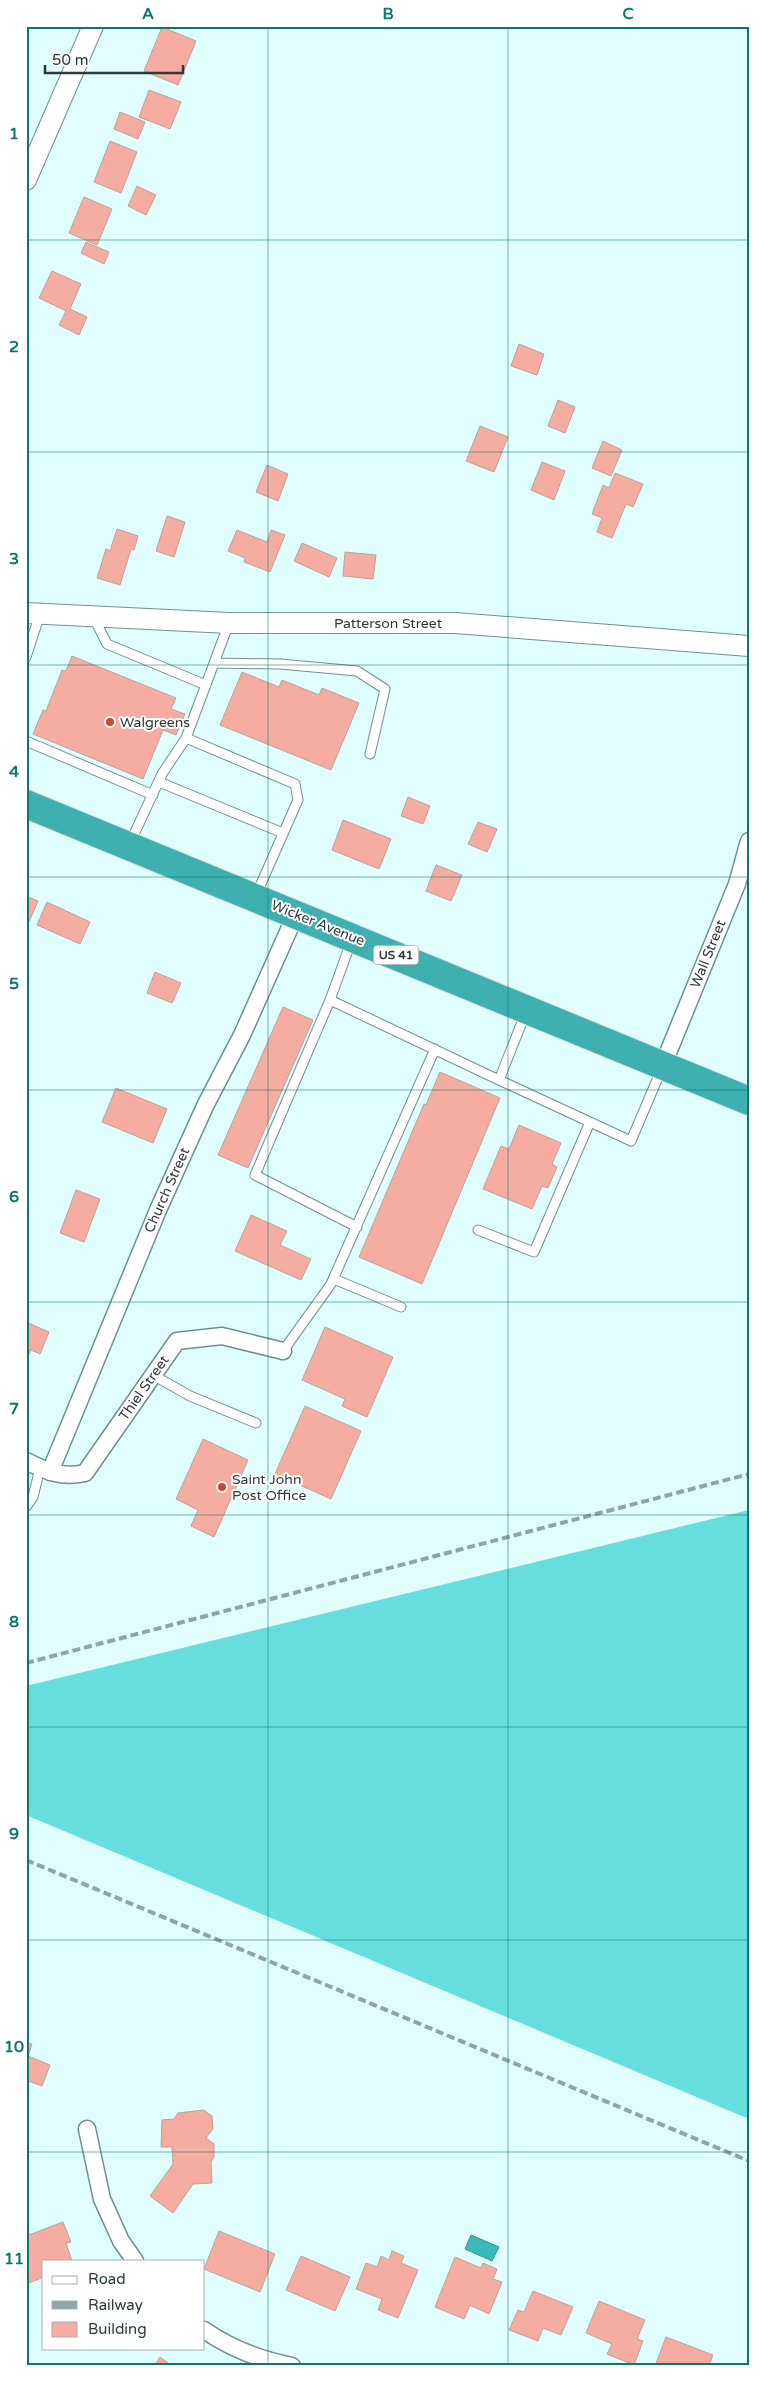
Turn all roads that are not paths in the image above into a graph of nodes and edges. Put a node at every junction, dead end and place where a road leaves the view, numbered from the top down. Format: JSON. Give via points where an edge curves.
{"nodes":[{"id":1,"x":93,"y":26,"type":"edge"},
{"id":2,"x":26,"y":180,"type":"edge"},
{"id":3,"x":33,"y":613,"type":"edge"},
{"id":4,"x":94,"y":618,"type":"junction"},
{"id":5,"x":229,"y":622,"type":"junction"},
{"id":6,"x":749,"y":646,"type":"edge"},
{"id":7,"x":26,"y":657,"type":"edge"},
{"id":8,"x":214,"y":663,"type":"junction"},
{"id":9,"x":206,"y":685,"type":"junction"},
{"id":10,"x":186,"y":738,"type":"junction"},
{"id":11,"x":26,"y":741,"type":"edge"},
{"id":12,"x":370,"y":754,"type":"dead end"},
{"id":13,"x":159,"y":782,"type":"junction"},
{"id":14,"x":153,"y":795,"type":"junction"},
{"id":15,"x":26,"y":804,"type":"edge"},
{"id":16,"x":283,"y":833,"type":"junction"},
{"id":17,"x":749,"y":841,"type":"edge"},
{"id":18,"x":129,"y":845,"type":"junction"},
{"id":19,"x":255,"y":897,"type":"junction"},
{"id":20,"x":296,"y":914,"type":"junction"},
{"id":21,"x":353,"y":938,"type":"junction"},
{"id":22,"x":330,"y":1000,"type":"junction"},
{"id":23,"x":527,"y":1009,"type":"junction"},
{"id":24,"x":435,"y":1049,"type":"junction"},
{"id":25,"x":663,"y":1065,"type":"junction"},
{"id":26,"x":499,"y":1080,"type":"junction"},
{"id":27,"x":749,"y":1101,"type":"edge"},
{"id":28,"x":590,"y":1122,"type":"junction"},
{"id":29,"x":357,"y":1227,"type":"junction"},
{"id":30,"x":478,"y":1230,"type":"dead end"},
{"id":31,"x":334,"y":1279,"type":"junction"},
{"id":32,"x":401,"y":1307,"type":"dead end"},
{"id":33,"x":282,"y":1351,"type":"joint"},
{"id":34,"x":153,"y":1374,"type":"junction"},
{"id":35,"x":256,"y":1423,"type":"dead end"},
{"id":36,"x":39,"y":1467,"type":"edge"},
{"id":37,"x":27,"y":1508,"type":"edge"},
{"id":38,"x":87,"y":2129,"type":"dead end"},
{"id":39,"x":134,"y":2260,"type":"edge"},
{"id":40,"x":205,"y":2331,"type":"edge"},
{"id":41,"x":292,"y":2366,"type":"edge"}],
"edges":[{"from":1,"to":2,"type":"street"},
{"from":3,"to":4,"type":"street","name":"Patterson Street"},
{"from":3,"to":7,"type":"lane"},
{"from":4,"to":5,"type":"street","name":"Patterson Street"},
{"from":4,"to":9,"type":"lane","via":[[107,644]]},
{"from":5,"to":6,"type":"street","name":"Patterson Street","via":[[455,623]]},
{"from":5,"to":8,"type":"lane"},
{"from":8,"to":9,"type":"lane"},
{"from":8,"to":12,"type":"lane","via":[[280,664],[357,671],[385,689]]},
{"from":9,"to":10,"type":"lane"},
{"from":10,"to":13,"type":"lane"},
{"from":10,"to":16,"type":"lane","via":[[295,784],[298,800]]},
{"from":11,"to":14,"type":"lane"},
{"from":13,"to":14,"type":"lane"},
{"from":13,"to":16,"type":"lane"},
{"from":14,"to":18,"type":"lane"},
{"from":15,"to":18,"type":"highway","name":"Wicker Avenue","number":"US 41"},
{"from":16,"to":19,"type":"lane"},
{"from":17,"to":25,"type":"street","name":"Wall Street","via":[[737,884]]},
{"from":18,"to":19,"type":"highway","name":"Wicker Avenue","number":"US 41"},
{"from":19,"to":20,"type":"highway","name":"Wicker Avenue","number":"US 41"},
{"from":20,"to":21,"type":"highway","name":"Wicker Avenue","number":"US 41"},
{"from":20,"to":36,"type":"street","name":"Church Street"},
{"from":21,"to":22,"type":"lane"},
{"from":21,"to":23,"type":"highway","name":"Wicker Avenue","number":"US 41"},
{"from":22,"to":24,"type":"lane"},
{"from":22,"to":29,"type":"lane","via":[[255,1176]]},
{"from":23,"to":25,"type":"highway","name":"Wicker Avenue","number":"US 41"},
{"from":23,"to":26,"type":"lane"},
{"from":24,"to":26,"type":"lane"},
{"from":24,"to":29,"type":"lane"},
{"from":25,"to":27,"type":"highway","name":"Wicker Avenue","number":"US 41"},
{"from":25,"to":28,"type":"lane","via":[[631,1141]]},
{"from":26,"to":28,"type":"lane"},
{"from":28,"to":30,"type":"lane","via":[[534,1252]]},
{"from":29,"to":31,"type":"lane"},
{"from":31,"to":32,"type":"lane"},
{"from":31,"to":33,"type":"lane"},
{"from":33,"to":34,"type":"street","name":"Thiel Street","via":[[222,1336],[178,1341]]},
{"from":34,"to":35,"type":"lane","via":[[190,1396]]},
{"from":34,"to":36,"type":"street","name":"Thiel Street","via":[[85,1473],[66,1477]]},
{"from":36,"to":37,"type":"lane"},
{"from":38,"to":39,"type":"street","via":[[102,2200],[121,2241]]},
{"from":40,"to":41,"type":"street","via":[[234,2347]]}]}
